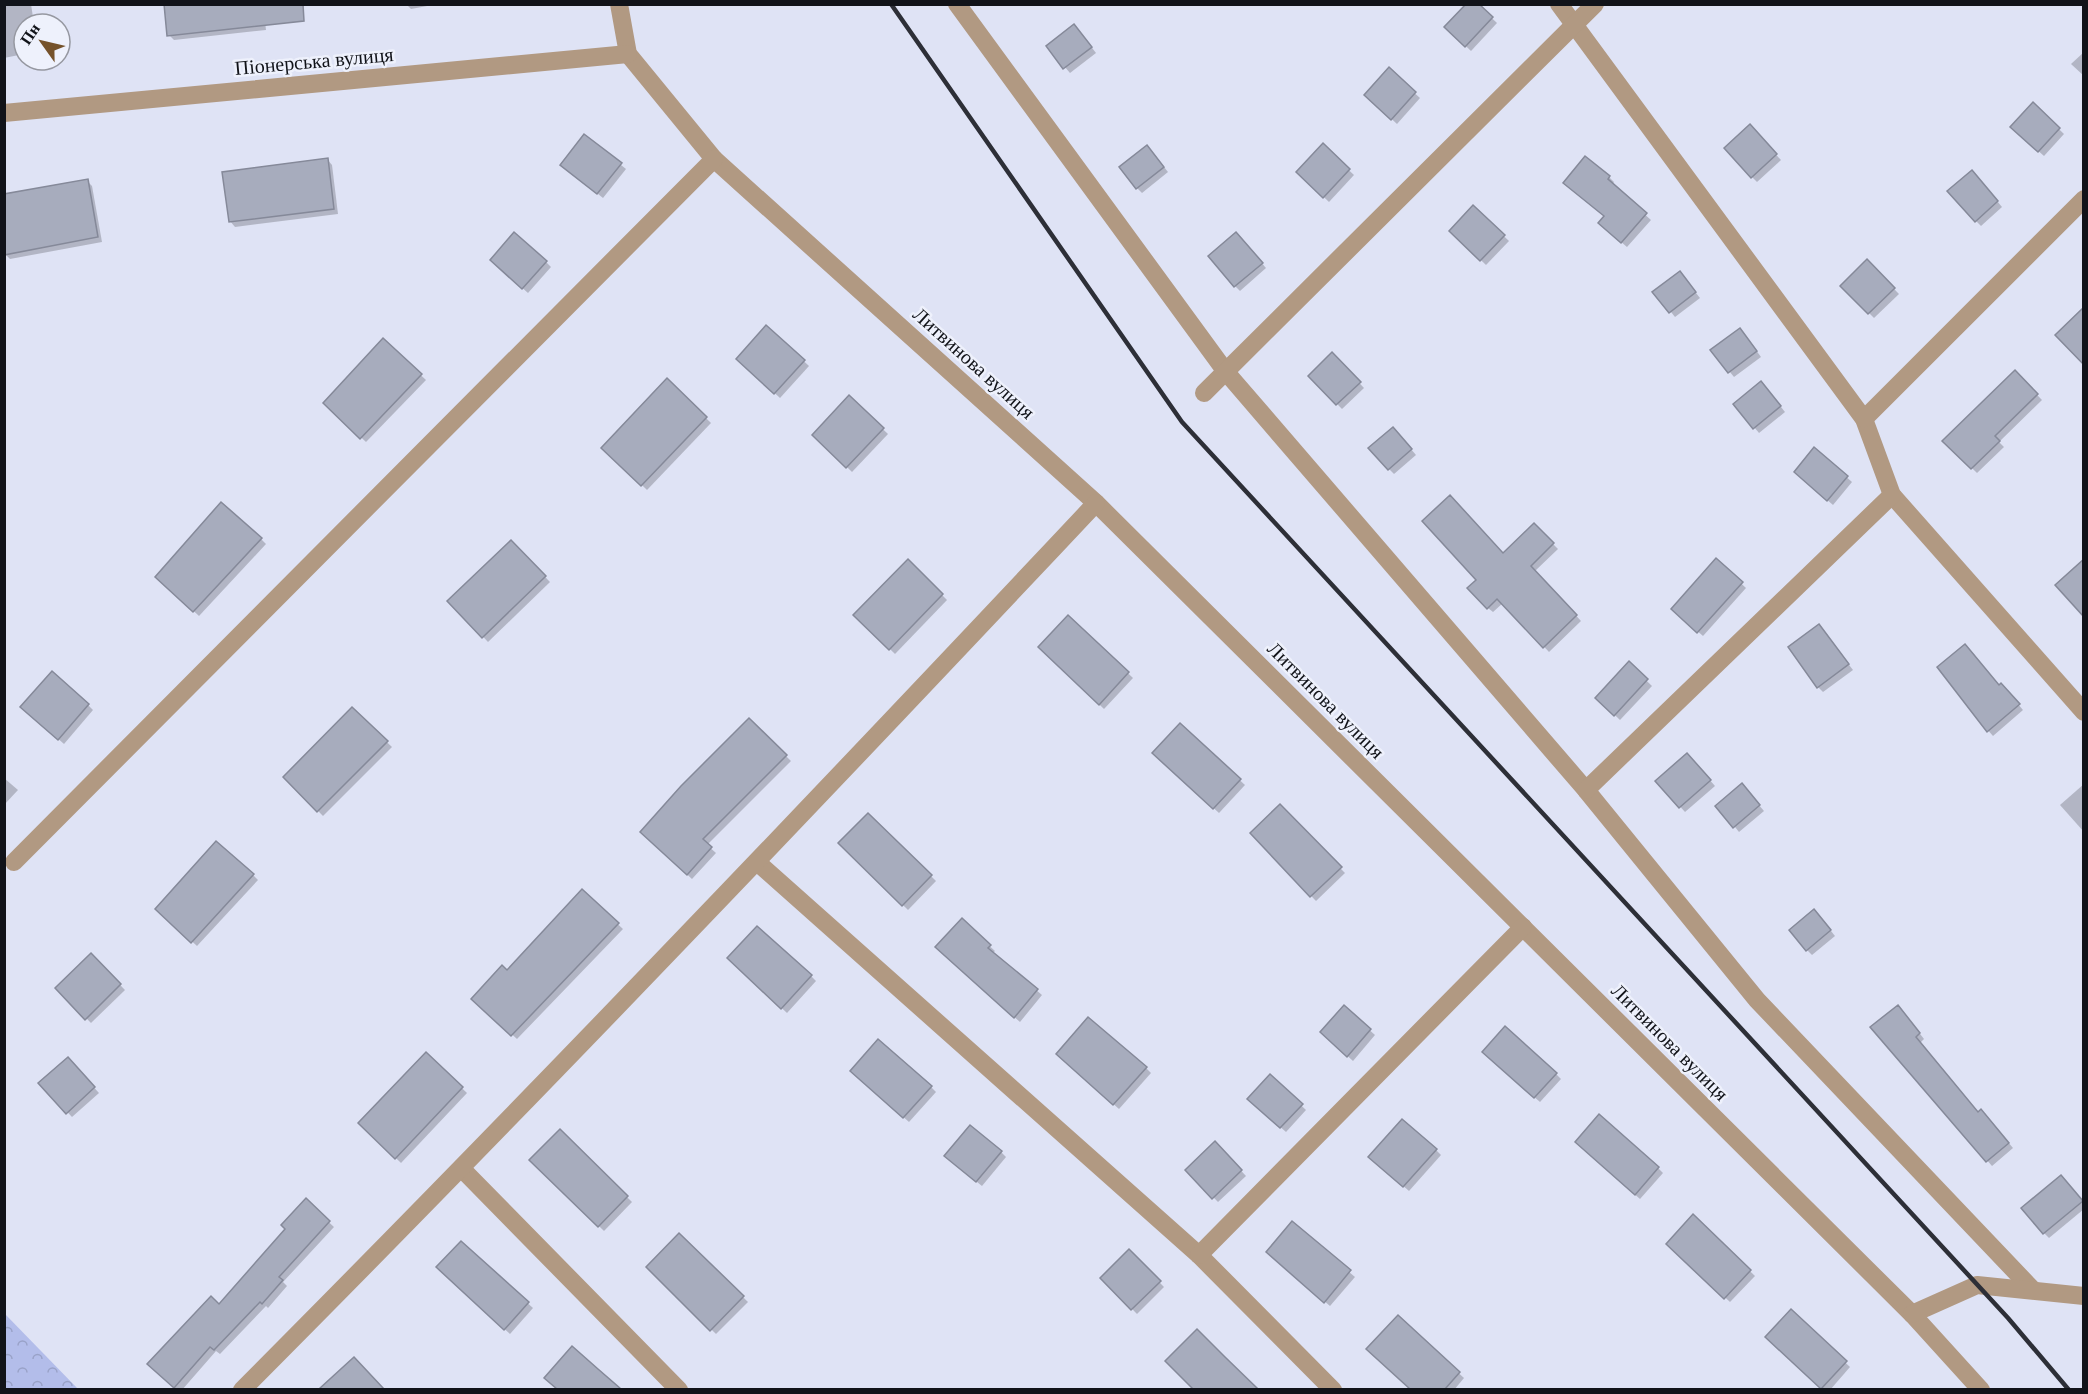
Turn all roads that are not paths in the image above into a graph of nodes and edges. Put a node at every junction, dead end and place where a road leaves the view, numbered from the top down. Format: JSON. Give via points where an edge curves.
{"nodes":[{"id":1,"x":619,"y":4,"type":"edge"},
{"id":2,"x":957,"y":4,"type":"edge"},
{"id":3,"x":1559,"y":4,"type":"edge"},
{"id":4,"x":1595,"y":4,"type":"edge"},
{"id":5,"x":1575,"y":25,"type":"junction"},
{"id":6,"x":628,"y":54,"type":"junction"},
{"id":7,"x":4,"y":113,"type":"edge"},
{"id":8,"x":714,"y":159,"type":"junction"},
{"id":9,"x":2084,"y":199,"type":"edge"},
{"id":10,"x":1226,"y":372,"type":"junction"},
{"id":11,"x":1204,"y":393,"type":"dead end"},
{"id":12,"x":1864,"y":419,"type":"junction"},
{"id":13,"x":1892,"y":495,"type":"junction"},
{"id":14,"x":1096,"y":503,"type":"junction"},
{"id":15,"x":2084,"y":712,"type":"edge"},
{"id":16,"x":1586,"y":790,"type":"junction"},
{"id":17,"x":14,"y":862,"type":"dead end"},
{"id":18,"x":758,"y":863,"type":"junction"},
{"id":19,"x":1522,"y":927,"type":"junction"},
{"id":20,"x":462,"y":1169,"type":"junction"},
{"id":21,"x":1199,"y":1255,"type":"junction"},
{"id":22,"x":2033,"y":1290,"type":"junction"},
{"id":23,"x":2084,"y":1296,"type":"edge"},
{"id":24,"x":1911,"y":1314,"type":"junction"},
{"id":25,"x":242,"y":1389,"type":"edge"},
{"id":26,"x":679,"y":1389,"type":"edge"},
{"id":27,"x":1333,"y":1389,"type":"edge"},
{"id":28,"x":1981,"y":1389,"type":"edge"}],
"edges":[{"from":1,"to":6,"type":"street"},
{"from":2,"to":10,"type":"street"},
{"from":3,"to":5,"type":"street"},
{"from":4,"to":5,"type":"street"},
{"from":5,"to":10,"type":"street"},
{"from":5,"to":12,"type":"street"},
{"from":6,"to":7,"type":"street","name":"Піонерська вулиця"},
{"from":6,"to":8,"type":"street","name":"Литвинова вулиця"},
{"from":8,"to":14,"type":"street","name":"Литвинова вулиця"},
{"from":8,"to":17,"type":"street"},
{"from":9,"to":12,"type":"street"},
{"from":10,"to":11,"type":"street"},
{"from":10,"to":16,"type":"street"},
{"from":12,"to":13,"type":"street"},
{"from":13,"to":15,"type":"street"},
{"from":13,"to":16,"type":"street"},
{"from":14,"to":18,"type":"street"},
{"from":14,"to":19,"type":"street","name":"Литвинова вулиця"},
{"from":16,"to":22,"type":"street","via":[[1757,1000]]},
{"from":18,"to":20,"type":"street"},
{"from":18,"to":21,"type":"street"},
{"from":19,"to":21,"type":"street"},
{"from":19,"to":24,"type":"street","name":"Литвинова вулиця"},
{"from":20,"to":25,"type":"street"},
{"from":20,"to":26,"type":"street"},
{"from":21,"to":27,"type":"street"},
{"from":22,"to":23,"type":"street"},
{"from":22,"to":24,"type":"street","via":[[1977,1285]]},
{"from":24,"to":28,"type":"street","name":"Литвинова вулиця"}]}
